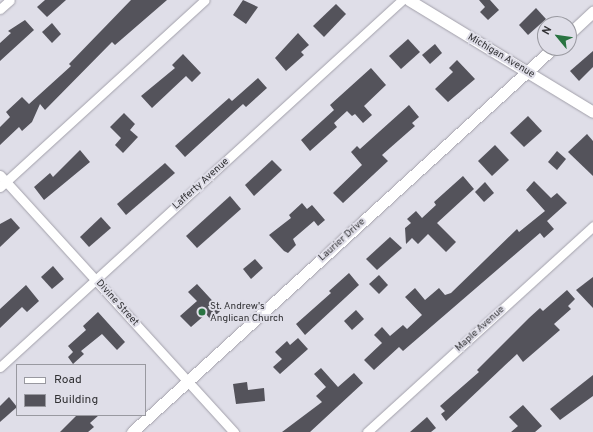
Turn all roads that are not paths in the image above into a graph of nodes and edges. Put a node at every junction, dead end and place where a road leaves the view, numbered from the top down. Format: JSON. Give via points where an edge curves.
{"nodes":[{"id":1,"x":10,"y":0,"type":"edge"},
{"id":2,"x":205,"y":0,"type":"edge"},
{"id":3,"x":402,"y":0,"type":"edge"},
{"id":4,"x":409,"y":0,"type":"edge"},
{"id":5,"x":0,"y":9,"type":"edge"},
{"id":6,"x":593,"y":12,"type":"edge"},
{"id":7,"x":577,"y":27,"type":"edge"},
{"id":8,"x":544,"y":56,"type":"edge"},
{"id":9,"x":527,"y":72,"type":"junction"},
{"id":10,"x":593,"y":112,"type":"edge"},
{"id":11,"x":2,"y":181,"type":"edge"},
{"id":12,"x":593,"y":226,"type":"edge"},
{"id":13,"x":96,"y":280,"type":"junction"},
{"id":14,"x":0,"y":367,"type":"edge"},
{"id":15,"x":188,"y":381,"type":"junction"},
{"id":16,"x":132,"y":432,"type":"edge"},
{"id":17,"x":234,"y":432,"type":"edge"},
{"id":18,"x":367,"y":432,"type":"edge"}],
"edges":[{"from":1,"to":5,"type":"street"},
{"from":2,"to":11,"type":"street"},
{"from":3,"to":13,"type":"street","name":"Lafferty Avenue"},
{"from":4,"to":9,"type":"street","name":"Michigan Avenue"},
{"from":6,"to":7,"type":"street"},
{"from":8,"to":9,"type":"street","name":"Laurier Drive"},
{"from":9,"to":10,"type":"street","name":"Michigan Avenue"},
{"from":9,"to":15,"type":"street","name":"Laurier Drive"},
{"from":11,"to":13,"type":"street","name":"Divine Street"},
{"from":12,"to":18,"type":"street","name":"Maple Avenue"},
{"from":13,"to":14,"type":"street","name":"Lafferty Avenue"},
{"from":13,"to":15,"type":"street","name":"Divine Street"},
{"from":15,"to":16,"type":"street","name":"Laurier Drive"},
{"from":15,"to":17,"type":"street","name":"Divine Street"}]}
